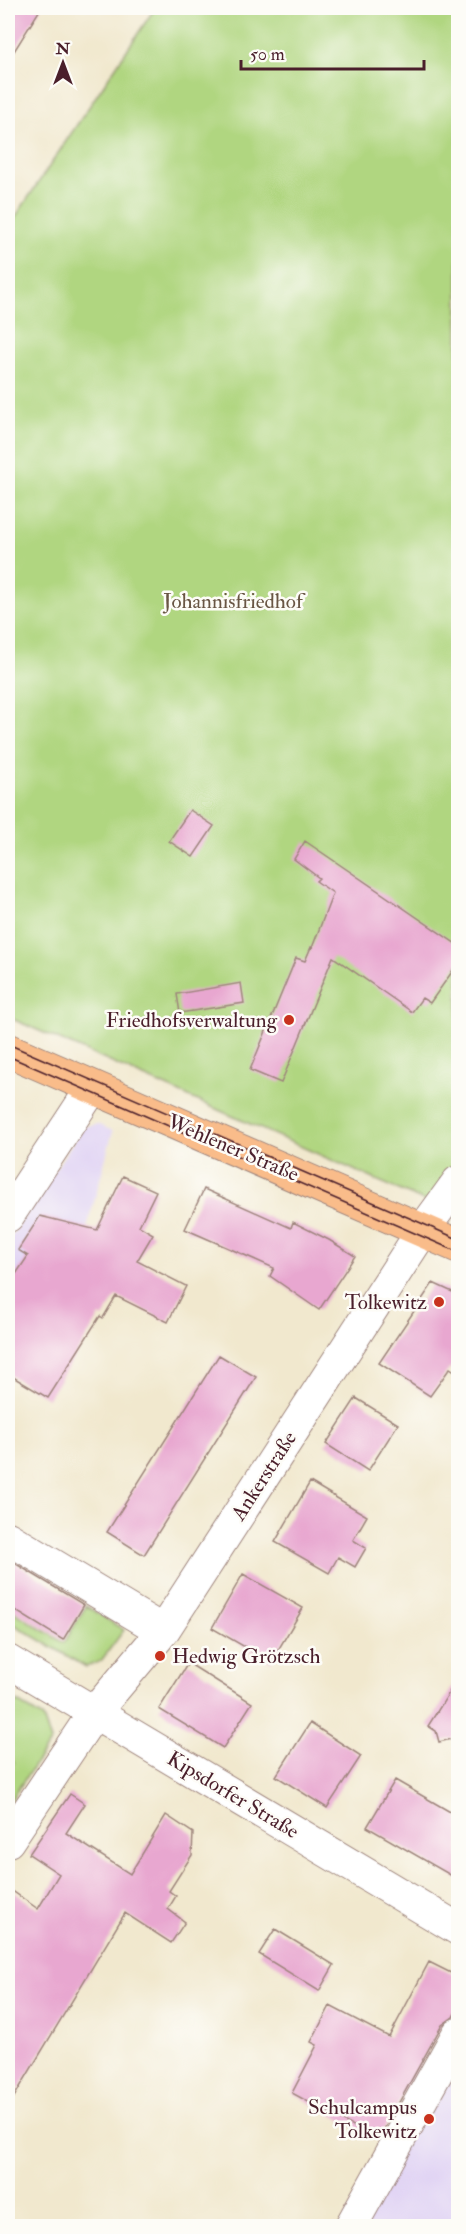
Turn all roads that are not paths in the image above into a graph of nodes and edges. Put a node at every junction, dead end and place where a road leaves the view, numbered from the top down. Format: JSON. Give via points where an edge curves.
{"nodes":[{"id":1,"x":8,"y":1050,"type":"edge"},
{"id":2,"x":93,"y":1087,"type":"junction"},
{"id":3,"x":459,"y":1182,"type":"edge"},
{"id":4,"x":8,"y":1216,"type":"edge"},
{"id":5,"x":423,"y":1230,"type":"junction"},
{"id":6,"x":459,"y":1246,"type":"edge"},
{"id":7,"x":8,"y":1538,"type":"edge"},
{"id":8,"x":163,"y":1631,"type":"junction"},
{"id":9,"x":8,"y":1661,"type":"edge"},
{"id":10,"x":94,"y":1713,"type":"junction"},
{"id":11,"x":8,"y":1840,"type":"edge"},
{"id":12,"x":459,"y":1929,"type":"edge"},
{"id":13,"x":459,"y":2034,"type":"edge"},
{"id":14,"x":351,"y":2226,"type":"edge"}],
"edges":[{"from":1,"to":2,"type":"main road","name":"Wehlener Straße"},
{"from":2,"to":4,"type":"street"},
{"from":2,"to":5,"type":"main road","name":"Wehlener Straße"},
{"from":3,"to":5,"type":"street","name":"Ankerstraße"},
{"from":5,"to":6,"type":"main road","name":"Wehlener Straße"},
{"from":5,"to":8,"type":"street","name":"Ankerstraße"},
{"from":7,"to":8,"type":"street"},
{"from":8,"to":10,"type":"street","name":"Ankerstraße"},
{"from":9,"to":10,"type":"street","name":"Kipsdorfer Straße"},
{"from":10,"to":11,"type":"street","name":"Ankerstraße"},
{"from":10,"to":12,"type":"street","name":"Kipsdorfer Straße"},
{"from":13,"to":14,"type":"street"}]}
